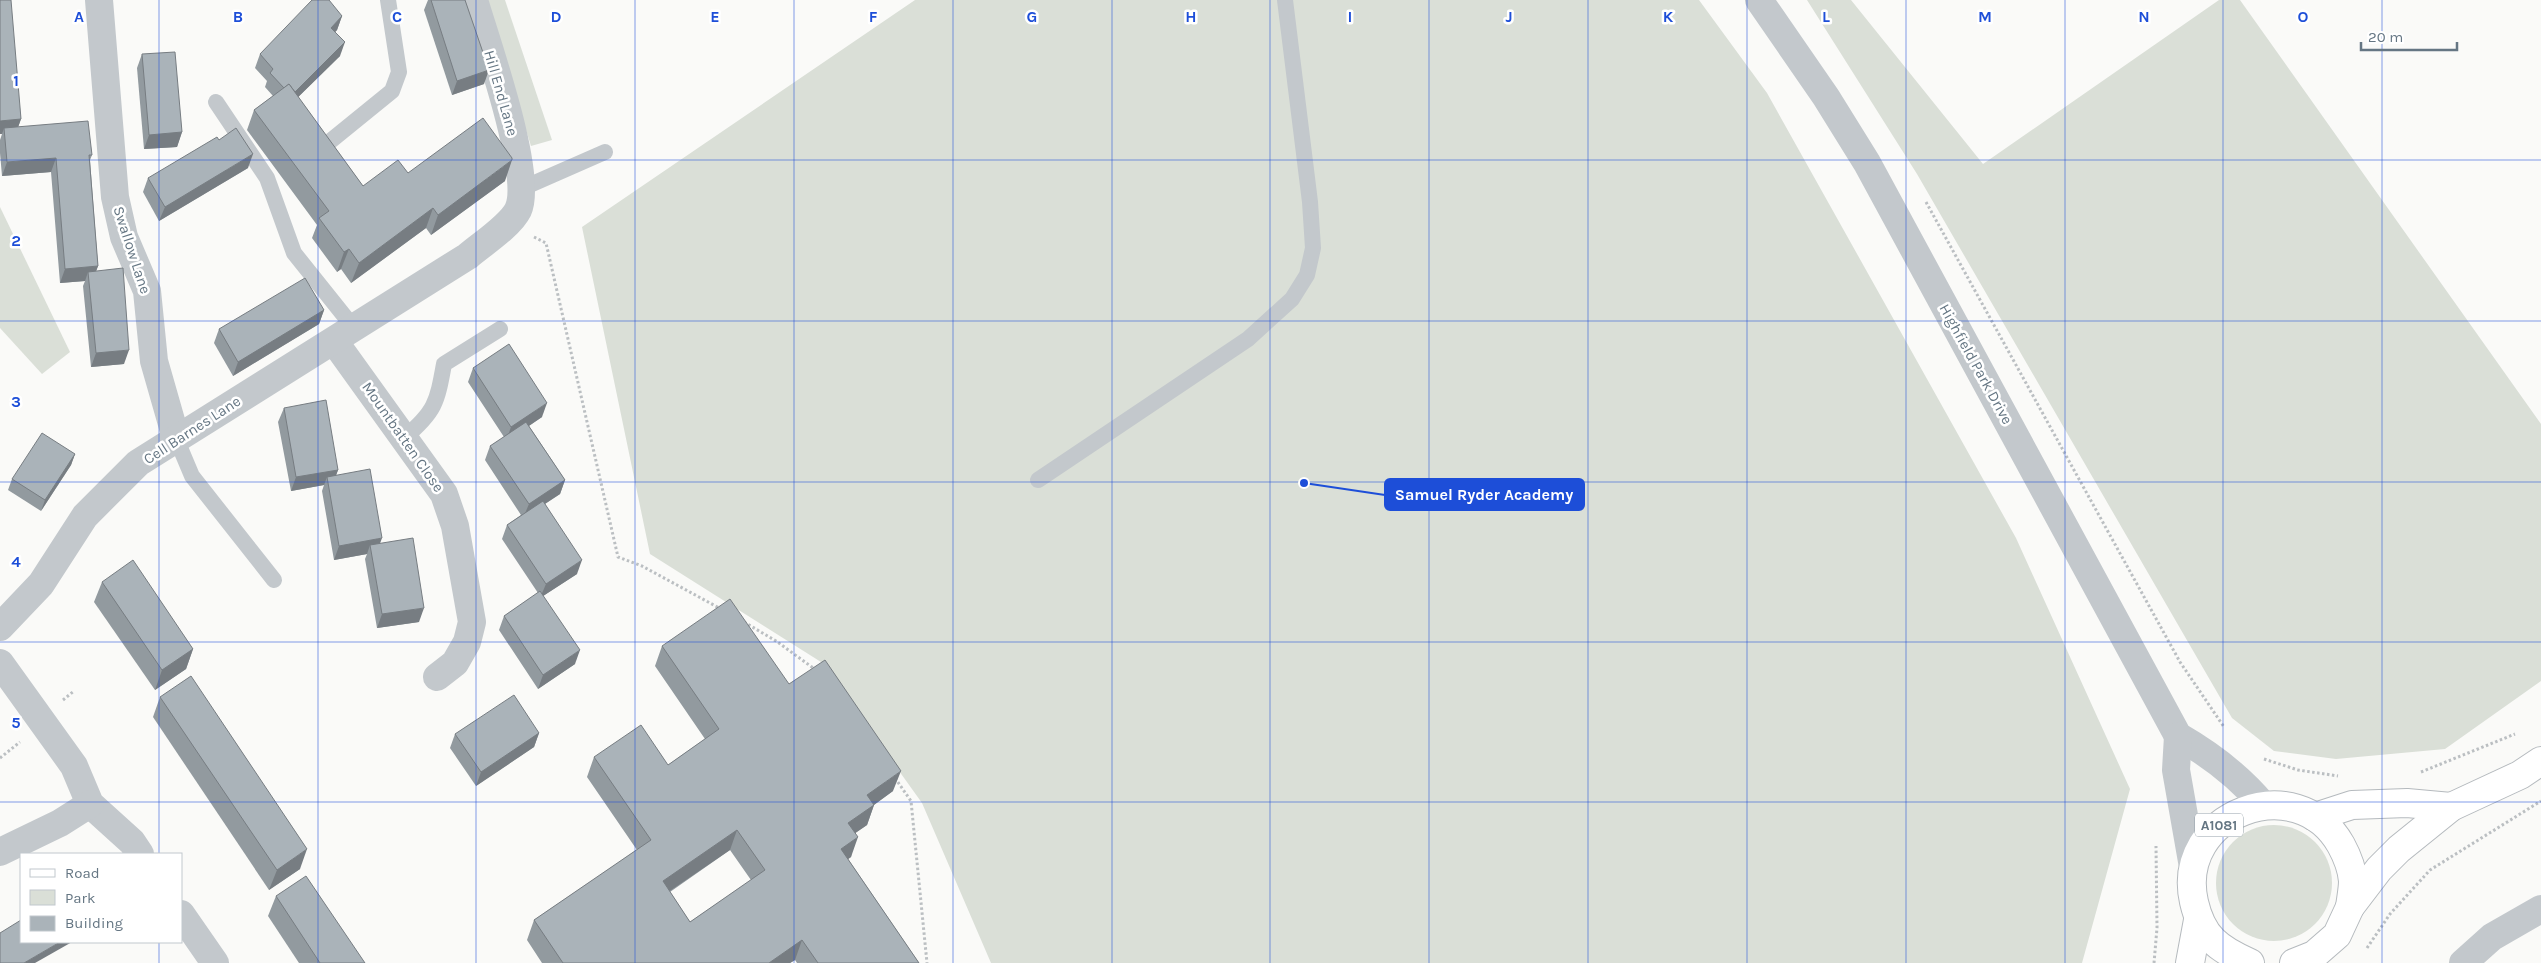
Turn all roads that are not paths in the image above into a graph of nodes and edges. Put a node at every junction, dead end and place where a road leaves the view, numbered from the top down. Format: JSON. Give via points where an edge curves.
{"nodes":[{"id":1,"x":99,"y":0,"type":"edge"},
{"id":2,"x":388,"y":0,"type":"edge"},
{"id":3,"x":474,"y":0,"type":"edge"},
{"id":4,"x":1285,"y":0,"type":"edge"},
{"id":5,"x":1759,"y":0,"type":"edge"},
{"id":6,"x":216,"y":102,"type":"dead end"},
{"id":7,"x":328,"y":142,"type":"edge"},
{"id":8,"x":605,"y":152,"type":"dead end"},
{"id":9,"x":522,"y":188,"type":"junction"},
{"id":10,"x":506,"y":224,"type":"joint"},
{"id":11,"x":500,"y":329,"type":"dead end"},
{"id":12,"x":344,"y":334,"type":"junction"},
{"id":13,"x":176,"y":438,"type":"junction"},
{"id":14,"x":404,"y":438,"type":"junction"},
{"id":15,"x":1038,"y":480,"type":"dead end"},
{"id":16,"x":274,"y":580,"type":"dead end"},
{"id":17,"x":0,"y":627,"type":"edge"},
{"id":18,"x":0,"y":663,"type":"edge"},
{"id":19,"x":437,"y":677,"type":"dead end"},
{"id":20,"x":2178,"y":736,"type":"junction"},
{"id":21,"x":2541,"y":761,"type":"edge"},
{"id":22,"x":90,"y":804,"type":"junction"},
{"id":23,"x":2263,"y":805,"type":"junction"},
{"id":24,"x":2451,"y":807,"type":"junction"},
{"id":25,"x":2315,"y":817,"type":"junction"},
{"id":26,"x":0,"y":852,"type":"edge"},
{"id":27,"x":139,"y":853,"type":"edge"},
{"id":28,"x":2192,"y":867,"type":"junction"},
{"id":29,"x":2350,"y":907,"type":"junction"},
{"id":30,"x":2541,"y":909,"type":"edge"},
{"id":31,"x":182,"y":915,"type":"edge"},
{"id":32,"x":2198,"y":920,"type":"junction"},
{"id":33,"x":215,"y":963,"type":"edge"},
{"id":34,"x":2190,"y":963,"type":"edge"},
{"id":35,"x":2250,"y":963,"type":"edge"},
{"id":36,"x":2294,"y":963,"type":"edge"},
{"id":37,"x":2463,"y":963,"type":"edge"}],
"edges":[{"from":1,"to":13,"type":"street","name":"Swallow Lane","via":[[115,197],[124,237],[147,292],[154,361]]},
{"from":2,"to":7,"type":"lane","via":[[399,72],[392,91]]},
{"from":3,"to":9,"type":"street","name":"Hill End Lane","via":[[519,156]]},
{"from":4,"to":15,"type":"lane","via":[[1310,202],[1313,248],[1307,275],[1292,299],[1248,339]]},
{"from":5,"to":20,"type":"street","name":"Highfield Park Drive","via":[[1867,163]]},
{"from":6,"to":12,"type":"lane","via":[[267,178],[294,253]]},
{"from":8,"to":9,"type":"lane"},
{"from":9,"to":10,"type":"street","name":"Hill End Lane","via":[[518,210]]},
{"from":10,"to":12,"type":"street","name":"Cell Barnes Lane","via":[[468,256]]},
{"from":11,"to":14,"type":"lane","via":[[444,364],[438,398],[426,419]]},
{"from":12,"to":13,"type":"street","name":"Cell Barnes Lane"},
{"from":12,"to":14,"type":"street","name":"Mountbatten Close"},
{"from":13,"to":16,"type":"lane","via":[[192,476]]},
{"from":13,"to":17,"type":"street","name":"Cell Barnes Lane","via":[[138,463],[85,516],[41,584]]},
{"from":14,"to":19,"type":"street","name":"Mountbatten Close","via":[[444,494],[455,526],[472,622],[467,642],[455,663]]},
{"from":18,"to":22,"type":"street","via":[[74,766]]},
{"from":20,"to":23,"type":"street","via":[[2209,754],[2244,783]]},
{"from":20,"to":28,"type":"street","via":[[2176,770]]},
{"from":21,"to":24,"type":"main road","number":"A1081","via":[[2520,775]]},
{"from":22,"to":26,"type":"street"},
{"from":22,"to":27,"type":"street","via":[[132,842]]},
{"from":23,"to":25,"type":"main road","number":"A1081","via":[[2289,806]]},
{"from":23,"to":28,"type":"main road","number":"A1081","via":[[2238,812],[2215,828]]},
{"from":24,"to":25,"type":"main road","via":[[2407,803],[2352,805]]},
{"from":24,"to":29,"type":"main road","number":"A1081","via":[[2379,869]]},
{"from":25,"to":29,"type":"main road","number":"A1081","via":[[2335,834],[2348,857],[2353,881]]},
{"from":28,"to":32,"type":"main road","number":"A1081","via":[[2191,886]]},
{"from":29,"to":36,"type":"main road","number":"A1081","via":[[2337,935],[2314,955]]},
{"from":30,"to":37,"type":"street","via":[[2492,937]]},
{"from":31,"to":33,"type":"street"},
{"from":32,"to":34,"type":"main road","number":"A1081"},
{"from":32,"to":35,"type":"main road","number":"A1081","via":[[2225,952]]}]}
